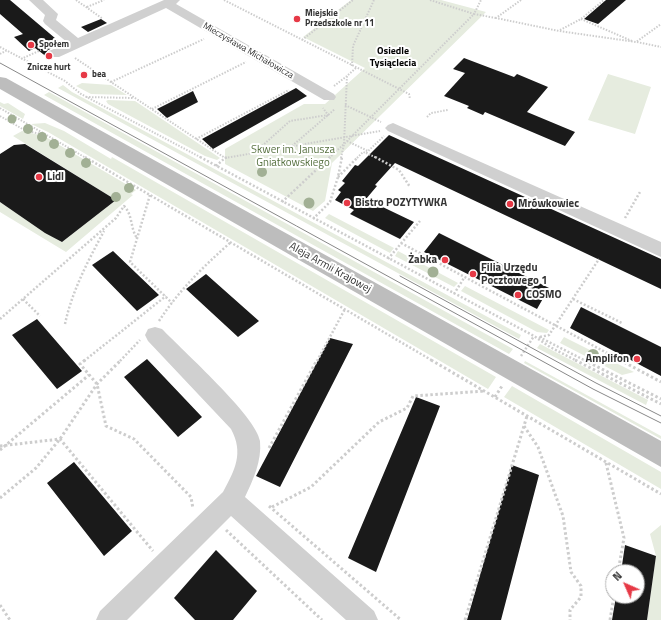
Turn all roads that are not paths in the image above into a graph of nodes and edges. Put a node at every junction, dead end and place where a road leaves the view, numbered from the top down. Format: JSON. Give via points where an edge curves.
{"nodes":[{"id":1,"x":35,"y":0,"type":"edge"},
{"id":2,"x":171,"y":2,"type":"edge"},
{"id":3,"x":77,"y":44,"type":"junction"},
{"id":4,"x":54,"y":54,"type":"dead end"},
{"id":5,"x":0,"y":82,"type":"edge"},
{"id":6,"x":329,"y":97,"type":"dead end"},
{"id":7,"x":387,"y":129,"type":"road end"},
{"id":8,"x":661,"y":250,"type":"edge"},
{"id":9,"x":151,"y":332,"type":"road end"},
{"id":10,"x":661,"y":455,"type":"edge"},
{"id":11,"x":231,"y":500,"type":"junction"},
{"id":12,"x":109,"y":620,"type":"edge"},
{"id":13,"x":365,"y":620,"type":"edge"}],
"edges":[{"from":1,"to":3,"type":"street","via":[[52,14],[50,21]]},
{"from":2,"to":3,"type":"street"},
{"from":2,"to":6,"type":"street","name":"Mieczysława Michałowicza"},
{"from":3,"to":4,"type":"street"},
{"from":5,"to":10,"type":"main road","name":"Aleja Armii Krajowej"},
{"from":7,"to":8,"type":"street"},
{"from":9,"to":11,"type":"street","via":[[240,422],[248,441],[246,471]]},
{"from":11,"to":12,"type":"street","via":[[203,517],[165,565]]},
{"from":11,"to":13,"type":"street"}]}
